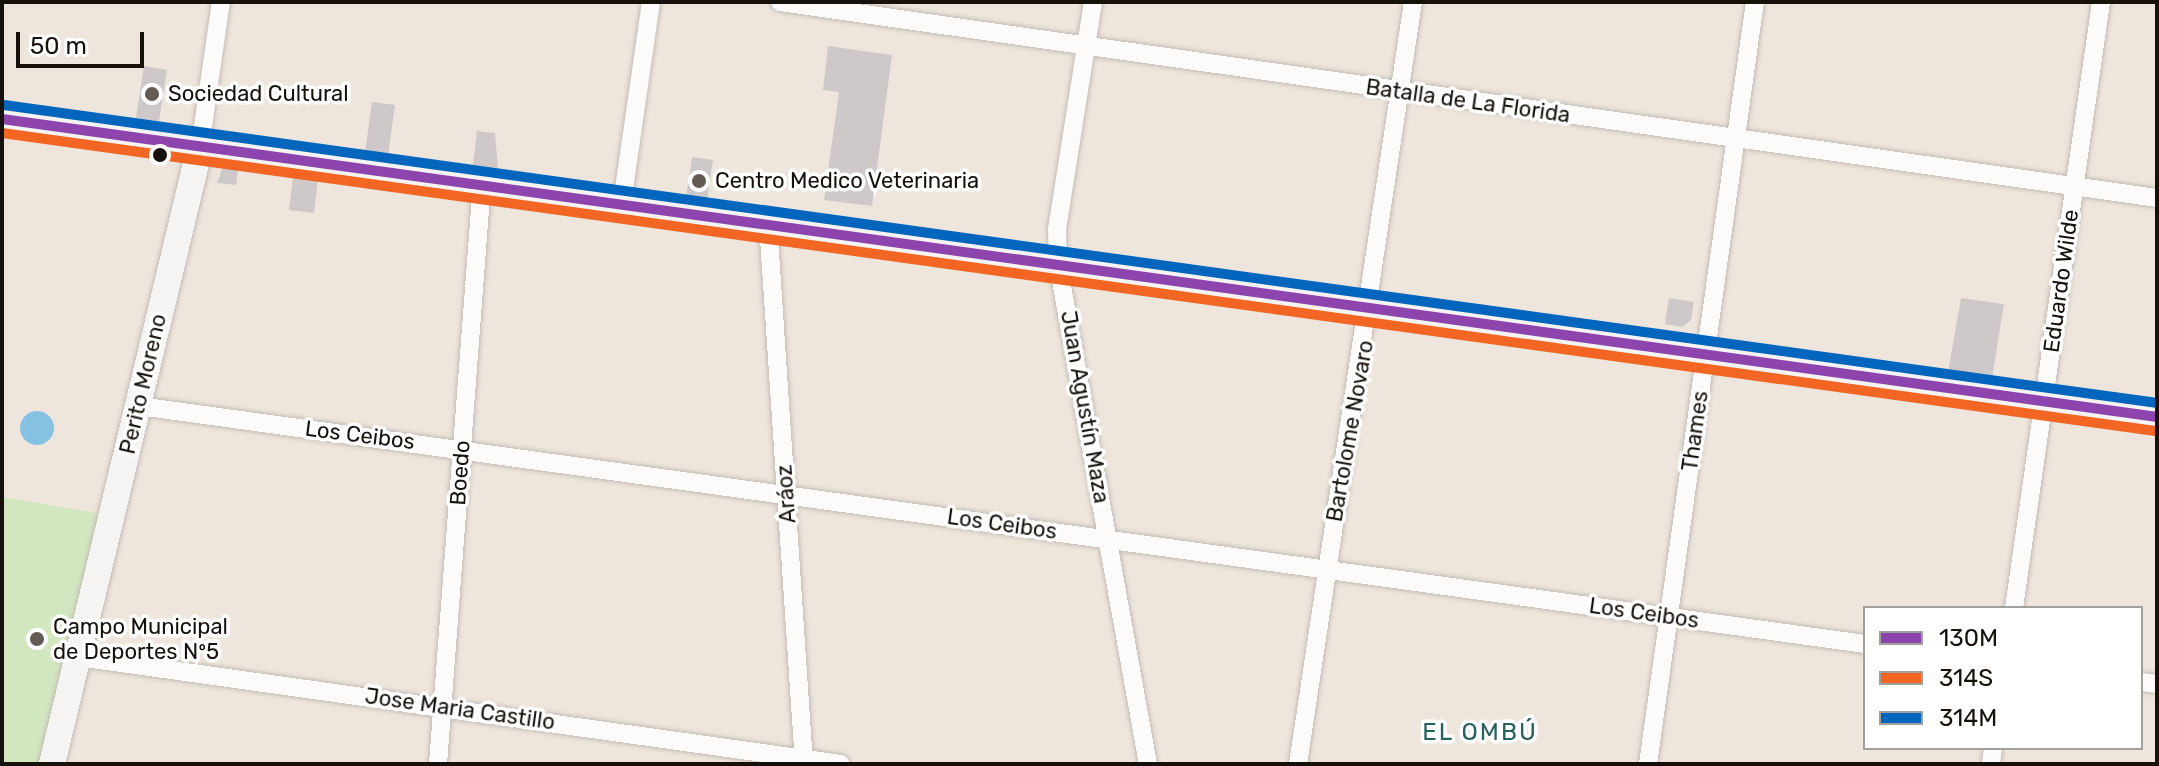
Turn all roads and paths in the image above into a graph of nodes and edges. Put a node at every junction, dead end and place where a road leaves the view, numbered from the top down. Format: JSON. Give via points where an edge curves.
{"nodes":[{"id":1,"x":221,"y":2,"type":"edge"},
{"id":2,"x":651,"y":2,"type":"edge"},
{"id":3,"x":780,"y":2,"type":"edge"},
{"id":4,"x":1093,"y":2,"type":"edge"},
{"id":5,"x":1413,"y":2,"type":"edge"},
{"id":6,"x":1755,"y":2,"type":"edge"},
{"id":7,"x":2101,"y":2,"type":"edge"},
{"id":8,"x":1087,"y":45,"type":"junction"},
{"id":9,"x":1401,"y":92,"type":"junction"},
{"id":10,"x":2,"y":119,"type":"edge"},
{"id":11,"x":1736,"y":138,"type":"junction"},
{"id":12,"x":200,"y":147,"type":"junction"},
{"id":13,"x":482,"y":183,"type":"junction"},
{"id":14,"x":2075,"y":187,"type":"junction"},
{"id":15,"x":2157,"y":198,"type":"edge"},
{"id":16,"x":622,"y":203,"type":"junction"},
{"id":17,"x":768,"y":223,"type":"junction"},
{"id":18,"x":1058,"y":264,"type":"junction"},
{"id":19,"x":1371,"y":309,"type":"junction"},
{"id":20,"x":1706,"y":354,"type":"junction"},
{"id":21,"x":2044,"y":401,"type":"junction"},
{"id":22,"x":139,"y":406,"type":"junction"},
{"id":23,"x":2157,"y":417,"type":"edge"},
{"id":24,"x":462,"y":448,"type":"junction"},
{"id":25,"x":786,"y":494,"type":"junction"},
{"id":26,"x":1109,"y":539,"type":"junction"},
{"id":27,"x":1326,"y":569,"type":"junction"},
{"id":28,"x":2014,"y":606,"type":"edge"},
{"id":29,"x":1669,"y":616,"type":"junction"},
{"id":30,"x":1863,"y":644,"type":"edge"},
{"id":31,"x":78,"y":657,"type":"junction"},
{"id":32,"x":443,"y":707,"type":"junction"},
{"id":33,"x":804,"y":761,"type":"edge"},
{"id":34,"x":52,"y":764,"type":"edge"},
{"id":35,"x":438,"y":764,"type":"edge"},
{"id":36,"x":841,"y":764,"type":"edge"},
{"id":37,"x":1148,"y":764,"type":"edge"},
{"id":38,"x":1298,"y":764,"type":"edge"},
{"id":39,"x":1648,"y":764,"type":"edge"}],
"edges":[{"from":1,"to":12,"type":"street","name":"Perito Moreno"},
{"from":2,"to":16,"type":"street"},
{"from":3,"to":8,"type":"street","name":"Batalla de La Florida"},
{"from":4,"to":8,"type":"street","name":"Juan Agustín Maza"},
{"from":5,"to":9,"type":"street","name":"Bartolome Novaro"},
{"from":6,"to":11,"type":"street","name":"Thames"},
{"from":7,"to":14,"type":"street","name":"Eduardo Wilde"},
{"from":8,"to":9,"type":"street","name":"Batalla de La Florida"},
{"from":8,"to":18,"type":"street","name":"Juan Agustín Maza","via":[[1057,230]]},
{"from":9,"to":11,"type":"street","name":"Batalla de La Florida"},
{"from":9,"to":19,"type":"street","name":"Bartolome Novaro"},
{"from":10,"to":12,"type":"main road"},
{"from":11,"to":14,"type":"street","name":"Batalla de La Florida"},
{"from":11,"to":20,"type":"street","name":"Thames"},
{"from":12,"to":13,"type":"main road"},
{"from":12,"to":22,"type":"main road","name":"Perito Moreno"},
{"from":13,"to":16,"type":"main road"},
{"from":13,"to":24,"type":"street","name":"Boedo"},
{"from":14,"to":15,"type":"street","name":"Batalla de La Florida"},
{"from":14,"to":21,"type":"street","name":"Eduardo Wilde"},
{"from":16,"to":17,"type":"main road"},
{"from":17,"to":18,"type":"main road"},
{"from":17,"to":25,"type":"street","name":"Aráoz"},
{"from":18,"to":19,"type":"main road"},
{"from":18,"to":26,"type":"street","name":"Juan Agustín Maza"},
{"from":19,"to":20,"type":"main road"},
{"from":19,"to":27,"type":"street","name":"Bartolome Novaro"},
{"from":20,"to":21,"type":"main road"},
{"from":20,"to":29,"type":"street","name":"Thames"},
{"from":21,"to":23,"type":"main road"},
{"from":21,"to":28,"type":"street","name":"Eduardo Wilde"},
{"from":22,"to":24,"type":"street","name":"Los Ceibos"},
{"from":22,"to":31,"type":"main road","name":"Perito Moreno"},
{"from":24,"to":25,"type":"street","name":"Los Ceibos"},
{"from":24,"to":32,"type":"street","name":"Boedo"},
{"from":25,"to":26,"type":"street","name":"Los Ceibos"},
{"from":25,"to":33,"type":"street","name":"Aráoz"},
{"from":26,"to":27,"type":"street","name":"Los Ceibos"},
{"from":26,"to":37,"type":"street","name":"Juan Agustín Maza"},
{"from":27,"to":29,"type":"street","name":"Los Ceibos"},
{"from":27,"to":38,"type":"street","name":"Bartolome Novaro"},
{"from":29,"to":30,"type":"street","name":"Los Ceibos"},
{"from":29,"to":39,"type":"street","name":"Thames"},
{"from":31,"to":32,"type":"street","name":"Jose Maria Castillo"},
{"from":31,"to":34,"type":"main road","name":"Perito Moreno"},
{"from":32,"to":33,"type":"street","name":"Jose Maria Castillo"},
{"from":32,"to":35,"type":"street","name":"Boedo"},
{"from":33,"to":36,"type":"street","name":"Jose Maria Castillo"}]}
